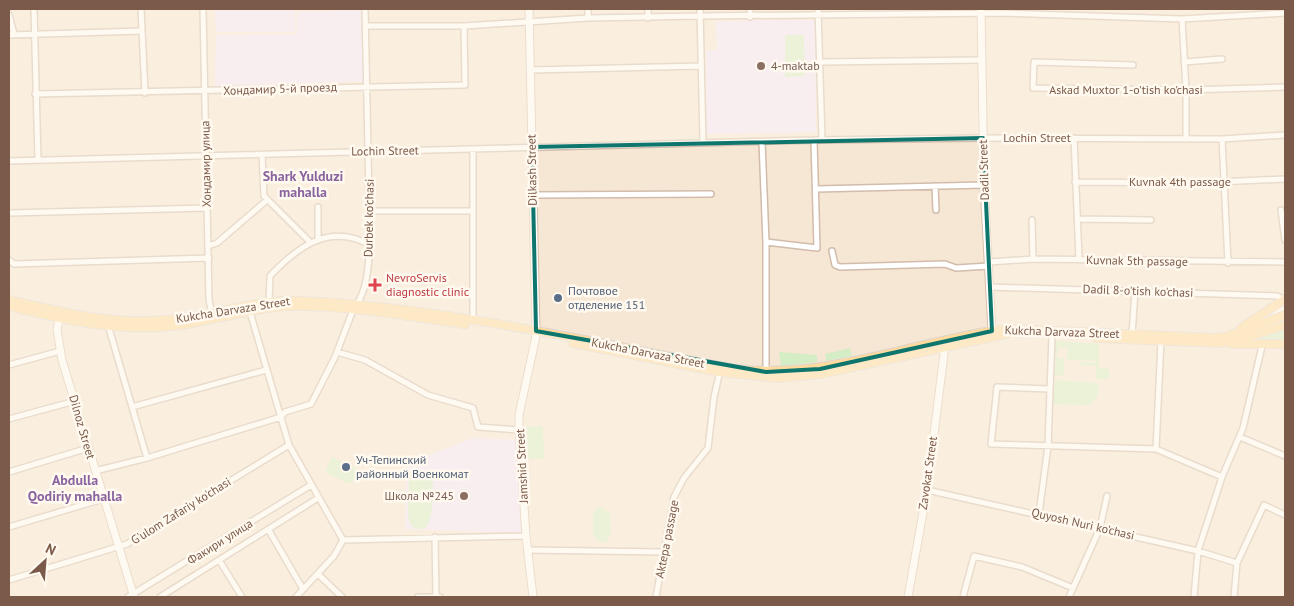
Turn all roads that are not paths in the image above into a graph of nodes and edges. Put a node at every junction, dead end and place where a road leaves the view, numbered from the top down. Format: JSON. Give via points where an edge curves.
{"nodes":[{"id":1,"x":34,"y":9,"type":"edge"},
{"id":2,"x":142,"y":9,"type":"edge"},
{"id":3,"x":203,"y":9,"type":"edge"},
{"id":4,"x":365,"y":9,"type":"edge"},
{"id":5,"x":529,"y":9,"type":"edge"},
{"id":6,"x":588,"y":9,"type":"edge"},
{"id":7,"x":648,"y":9,"type":"edge"},
{"id":8,"x":700,"y":9,"type":"edge"},
{"id":9,"x":750,"y":9,"type":"edge"},
{"id":10,"x":818,"y":9,"type":"edge"},
{"id":11,"x":981,"y":11,"type":"edge"},
{"id":12,"x":1285,"y":13,"type":"edge"},
{"id":13,"x":9,"y":15,"type":"edge"},
{"id":14,"x":818,"y":15,"type":"junction"},
{"id":15,"x":700,"y":16,"type":"junction"},
{"id":16,"x":750,"y":17,"type":"junction"},
{"id":17,"x":588,"y":18,"type":"junction"},
{"id":18,"x":648,"y":18,"type":"junction"},
{"id":19,"x":1182,"y":19,"type":"junction"},
{"id":20,"x":529,"y":22,"type":"junction"},
{"id":21,"x":365,"y":26,"type":"junction"},
{"id":22,"x":464,"y":26,"type":"junction"},
{"id":23,"x":142,"y":31,"type":"junction"},
{"id":24,"x":11,"y":34,"type":"edge"},
{"id":25,"x":35,"y":35,"type":"junction"},
{"id":26,"x":1222,"y":59,"type":"dead end"},
{"id":27,"x":981,"y":60,"type":"junction"},
{"id":28,"x":820,"y":62,"type":"junction"},
{"id":29,"x":1184,"y":62,"type":"junction"},
{"id":30,"x":1133,"y":65,"type":"dead end"},
{"id":31,"x":701,"y":66,"type":"junction"},
{"id":32,"x":531,"y":70,"type":"junction"},
{"id":33,"x":368,"y":87,"type":"junction"},
{"id":34,"x":1285,"y":87,"type":"edge"},
{"id":35,"x":1186,"y":90,"type":"junction"},
{"id":36,"x":205,"y":91,"type":"junction"},
{"id":37,"x":145,"y":93,"type":"junction"},
{"id":38,"x":35,"y":94,"type":"junction"},
{"id":39,"x":1285,"y":135,"type":"edge"},
{"id":40,"x":983,"y":138,"type":"junction"},
{"id":41,"x":1074,"y":138,"type":"junction"},
{"id":42,"x":1186,"y":139,"type":"junction"},
{"id":43,"x":1222,"y":139,"type":"junction"},
{"id":44,"x":814,"y":140,"type":"junction"},
{"id":45,"x":822,"y":140,"type":"junction"},
{"id":46,"x":762,"y":142,"type":"junction"},
{"id":47,"x":703,"y":143,"type":"junction"},
{"id":48,"x":532,"y":147,"type":"junction"},
{"id":49,"x":473,"y":149,"type":"junction"},
{"id":50,"x":369,"y":151,"type":"junction"},
{"id":51,"x":206,"y":155,"type":"junction"},
{"id":52,"x":262,"y":155,"type":"junction"},
{"id":53,"x":38,"y":160,"type":"junction"},
{"id":54,"x":9,"y":161,"type":"edge"},
{"id":55,"x":1285,"y":179,"type":"edge"},
{"id":56,"x":1075,"y":182,"type":"junction"},
{"id":57,"x":1225,"y":183,"type":"junction"},
{"id":58,"x":984,"y":185,"type":"junction"},
{"id":59,"x":935,"y":186,"type":"junction"},
{"id":60,"x":816,"y":189,"type":"junction"},
{"id":61,"x":711,"y":194,"type":"dead end"},
{"id":62,"x":532,"y":195,"type":"junction"},
{"id":63,"x":267,"y":200,"type":"junction"},
{"id":64,"x":318,"y":207,"type":"dead end"},
{"id":65,"x":207,"y":208,"type":"junction"},
{"id":66,"x":936,"y":210,"type":"dead end"},
{"id":67,"x":1281,"y":210,"type":"dead end"},
{"id":68,"x":370,"y":211,"type":"junction"},
{"id":69,"x":473,"y":211,"type":"junction"},
{"id":70,"x":9,"y":214,"type":"edge"},
{"id":71,"x":1076,"y":218,"type":"junction"},
{"id":72,"x":1032,"y":220,"type":"dead end"},
{"id":73,"x":1151,"y":220,"type":"dead end"},
{"id":74,"x":318,"y":238,"type":"junction"},
{"id":75,"x":1285,"y":240,"type":"edge"},
{"id":76,"x":766,"y":242,"type":"junction"},
{"id":77,"x":311,"y":243,"type":"junction"},
{"id":78,"x":370,"y":245,"type":"junction"},
{"id":79,"x":208,"y":246,"type":"junction"},
{"id":80,"x":832,"y":251,"type":"dead end"},
{"id":81,"x":209,"y":258,"type":"junction"},
{"id":82,"x":1079,"y":259,"type":"junction"},
{"id":83,"x":1033,"y":260,"type":"junction"},
{"id":84,"x":10,"y":262,"type":"edge"},
{"id":85,"x":1285,"y":262,"type":"edge"},
{"id":86,"x":1228,"y":263,"type":"junction"},
{"id":87,"x":989,"y":264,"type":"junction"},
{"id":88,"x":990,"y":287,"type":"junction"},
{"id":89,"x":1135,"y":291,"type":"junction"},
{"id":90,"x":9,"y":300,"type":"edge"},
{"id":91,"x":1285,"y":300,"type":"edge"},
{"id":92,"x":269,"y":302,"type":"junction"},
{"id":93,"x":9,"y":306,"type":"edge"},
{"id":94,"x":354,"y":308,"type":"junction"},
{"id":95,"x":250,"y":312,"type":"junction"},
{"id":96,"x":60,"y":316,"type":"junction"},
{"id":97,"x":212,"y":316,"type":"junction"},
{"id":98,"x":1285,"y":316,"type":"edge"},
{"id":99,"x":473,"y":322,"type":"junction"},
{"id":100,"x":108,"y":325,"type":"junction"},
{"id":101,"x":1285,"y":325,"type":"edge"},
{"id":102,"x":992,"y":333,"type":"junction"},
{"id":103,"x":1052,"y":333,"type":"junction"},
{"id":104,"x":536,"y":334,"type":"junction"},
{"id":105,"x":1132,"y":336,"type":"junction"},
{"id":106,"x":1229,"y":336,"type":"junction"},
{"id":107,"x":1162,"y":338,"type":"junction"},
{"id":108,"x":1220,"y":343,"type":"junction"},
{"id":109,"x":1285,"y":344,"type":"edge"},
{"id":110,"x":942,"y":345,"type":"junction"},
{"id":111,"x":1262,"y":346,"type":"junction"},
{"id":112,"x":60,"y":351,"type":"junction"},
{"id":113,"x":337,"y":352,"type":"junction"},
{"id":114,"x":9,"y":365,"type":"edge"},
{"id":115,"x":720,"y":369,"type":"junction"},
{"id":116,"x":266,"y":370,"type":"junction"},
{"id":117,"x":766,"y":375,"type":"junction"},
{"id":118,"x":1050,"y":389,"type":"junction"},
{"id":119,"x":75,"y":400,"type":"junction"},
{"id":120,"x":132,"y":408,"type":"junction"},
{"id":121,"x":281,"y":417,"type":"junction"},
{"id":122,"x":9,"y":419,"type":"edge"},
{"id":123,"x":519,"y":430,"type":"junction"},
{"id":124,"x":1240,"y":436,"type":"junction"},
{"id":125,"x":289,"y":444,"type":"junction"},
{"id":126,"x":1048,"y":446,"type":"junction"},
{"id":127,"x":88,"y":448,"type":"junction"},
{"id":128,"x":1156,"y":449,"type":"junction"},
{"id":129,"x":1285,"y":456,"type":"edge"},
{"id":130,"x":147,"y":458,"type":"junction"},
{"id":131,"x":95,"y":470,"type":"junction"},
{"id":132,"x":9,"y":472,"type":"edge"},
{"id":133,"x":1222,"y":477,"type":"junction"},
{"id":134,"x":311,"y":485,"type":"junction"},
{"id":135,"x":927,"y":490,"type":"junction"},
{"id":136,"x":1106,"y":496,"type":"dead end"},
{"id":137,"x":318,"y":498,"type":"junction"},
{"id":138,"x":103,"y":499,"type":"junction"},
{"id":139,"x":1038,"y":514,"type":"junction"},
{"id":140,"x":1285,"y":515,"type":"edge"},
{"id":141,"x":9,"y":527,"type":"edge"},
{"id":142,"x":1100,"y":528,"type":"junction"},
{"id":143,"x":268,"y":529,"type":"junction"},
{"id":144,"x":526,"y":536,"type":"junction"},
{"id":145,"x":435,"y":537,"type":"junction"},
{"id":146,"x":344,"y":540,"type":"junction"},
{"id":147,"x":119,"y":547,"type":"junction"},
{"id":148,"x":527,"y":550,"type":"junction"},
{"id":149,"x":1198,"y":551,"type":"junction"},
{"id":150,"x":664,"y":552,"type":"junction"},
{"id":151,"x":219,"y":560,"type":"junction"},
{"id":152,"x":1237,"y":563,"type":"junction"},
{"id":153,"x":318,"y":574,"type":"junction"},
{"id":154,"x":9,"y":580,"type":"edge"},
{"id":155,"x":1073,"y":588,"type":"junction"},
{"id":156,"x":303,"y":590,"type":"junction"},
{"id":157,"x":132,"y":597,"type":"edge"},
{"id":158,"x":160,"y":597,"type":"edge"},
{"id":159,"x":242,"y":597,"type":"edge"},
{"id":160,"x":296,"y":597,"type":"edge"},
{"id":161,"x":342,"y":597,"type":"edge"},
{"id":162,"x":418,"y":597,"type":"edge"},
{"id":163,"x":436,"y":597,"type":"edge"},
{"id":164,"x":440,"y":597,"type":"edge"},
{"id":165,"x":533,"y":597,"type":"edge"},
{"id":166,"x":656,"y":597,"type":"edge"},
{"id":167,"x":908,"y":597,"type":"edge"},
{"id":168,"x":963,"y":597,"type":"edge"},
{"id":169,"x":1070,"y":597,"type":"edge"},
{"id":170,"x":1194,"y":597,"type":"edge"},
{"id":171,"x":1234,"y":597,"type":"edge"}],
"edges":[{"from":1,"to":25,"type":"street"},
{"from":2,"to":23,"type":"street"},
{"from":3,"to":36,"type":"street","name":"Хондамир улица"},
{"from":4,"to":21,"type":"street","name":"Durbek ko'chasi"},
{"from":5,"to":20,"type":"street","name":"Dilkash Street"},
{"from":6,"to":17,"type":"street"},
{"from":7,"to":18,"type":"street"},
{"from":8,"to":15,"type":"street"},
{"from":9,"to":16,"type":"street"},
{"from":10,"to":14,"type":"street"},
{"from":11,"to":14,"type":"street"},
{"from":11,"to":19,"type":"street"},
{"from":11,"to":27,"type":"street","name":"Dadil Street"},
{"from":12,"to":19,"type":"street"},
{"from":13,"to":24,"type":"street"},
{"from":14,"to":16,"type":"street"},
{"from":14,"to":28,"type":"street"},
{"from":15,"to":16,"type":"street"},
{"from":15,"to":18,"type":"street"},
{"from":15,"to":31,"type":"street"},
{"from":17,"to":18,"type":"street"},
{"from":17,"to":20,"type":"street"},
{"from":19,"to":29,"type":"street"},
{"from":20,"to":22,"type":"street"},
{"from":20,"to":32,"type":"street","name":"Dilkash Street"},
{"from":21,"to":22,"type":"street"},
{"from":21,"to":33,"type":"street","name":"Durbek ko'chasi"},
{"from":22,"to":33,"type":"street","name":"Хондамир 5-й проезд","via":[[465,85]]},
{"from":23,"to":25,"type":"street"},
{"from":23,"to":37,"type":"street"},
{"from":24,"to":25,"type":"street"},
{"from":25,"to":38,"type":"street"},
{"from":26,"to":29,"type":"street"},
{"from":27,"to":28,"type":"street"},
{"from":27,"to":40,"type":"street","name":"Dadil Street"},
{"from":28,"to":45,"type":"street"},
{"from":29,"to":35,"type":"street"},
{"from":30,"to":35,"type":"street","name":"Askad Muxtor 1-o'tish ko'chasi","via":[[1034,62],[1033,88]]},
{"from":31,"to":32,"type":"street"},
{"from":31,"to":47,"type":"street"},
{"from":32,"to":48,"type":"street","name":"Dilkash Street"},
{"from":33,"to":36,"type":"street","name":"Хондамир 5-й проезд"},
{"from":33,"to":50,"type":"street","name":"Durbek ko'chasi"},
{"from":34,"to":35,"type":"street","name":"Askad Muxtor 1-o'tish ko'chasi"},
{"from":35,"to":42,"type":"street"},
{"from":36,"to":37,"type":"street","name":"Хондамир 5-й проезд"},
{"from":36,"to":51,"type":"street","name":"Хондамир улица"},
{"from":37,"to":38,"type":"street","name":"Хондамир 5-й проезд"},
{"from":38,"to":53,"type":"street"},
{"from":39,"to":43,"type":"street","name":"Lochin Street"},
{"from":40,"to":41,"type":"street","name":"Lochin Street"},
{"from":40,"to":45,"type":"street","name":"Lochin Street"},
{"from":40,"to":58,"type":"street","name":"Dadil Street"},
{"from":41,"to":42,"type":"street","name":"Lochin Street"},
{"from":41,"to":56,"type":"street"},
{"from":42,"to":43,"type":"street","name":"Lochin Street"},
{"from":43,"to":57,"type":"street"},
{"from":44,"to":45,"type":"street","name":"Lochin Street"},
{"from":44,"to":46,"type":"street","name":"Lochin Street"},
{"from":44,"to":60,"type":"street"},
{"from":46,"to":47,"type":"street","name":"Lochin Street"},
{"from":46,"to":76,"type":"street"},
{"from":47,"to":48,"type":"street","name":"Lochin Street"},
{"from":48,"to":49,"type":"street","name":"Lochin Street"},
{"from":48,"to":62,"type":"street","name":"Dilkash Street"},
{"from":49,"to":50,"type":"street","name":"Lochin Street"},
{"from":49,"to":69,"type":"street"},
{"from":50,"to":52,"type":"street","name":"Lochin Street"},
{"from":50,"to":68,"type":"street","name":"Durbek ko'chasi"},
{"from":51,"to":52,"type":"street","name":"Lochin Street"},
{"from":51,"to":53,"type":"street","name":"Lochin Street"},
{"from":51,"to":65,"type":"street","name":"Хондамир улица"},
{"from":52,"to":63,"type":"street","via":[[262,190]]},
{"from":53,"to":54,"type":"street","name":"Lochin Street"},
{"from":55,"to":57,"type":"street","name":"Kuvnak 4th passage"},
{"from":56,"to":57,"type":"street","name":"Kuvnak 4th passage"},
{"from":56,"to":71,"type":"street"},
{"from":57,"to":86,"type":"street"},
{"from":58,"to":59,"type":"street"},
{"from":58,"to":87,"type":"street","name":"Dadil Street"},
{"from":59,"to":60,"type":"street"},
{"from":59,"to":66,"type":"street"},
{"from":60,"to":76,"type":"street","via":[[817,248]]},
{"from":61,"to":62,"type":"street"},
{"from":62,"to":104,"type":"street","name":"Dilkash Street"},
{"from":63,"to":77,"type":"street"},
{"from":63,"to":79,"type":"street","via":[[217,244]]},
{"from":64,"to":74,"type":"street"},
{"from":65,"to":70,"type":"street"},
{"from":65,"to":79,"type":"street","name":"Хондамир улица"},
{"from":67,"to":75,"type":"street"},
{"from":68,"to":69,"type":"street"},
{"from":68,"to":78,"type":"street","name":"Durbek ko'chasi"},
{"from":69,"to":99,"type":"street"},
{"from":71,"to":73,"type":"street"},
{"from":71,"to":82,"type":"street"},
{"from":72,"to":83,"type":"street"},
{"from":74,"to":77,"type":"street"},
{"from":74,"to":78,"type":"street","via":[[347,237]]},
{"from":76,"to":117,"type":"street"},
{"from":77,"to":92,"type":"street","via":[[270,276]]},
{"from":78,"to":94,"type":"street","name":"Durbek ko'chasi","via":[[367,275]]},
{"from":79,"to":81,"type":"street","name":"Хондамир улица"},
{"from":80,"to":87,"type":"street","name":"Kuvnak 5th passage","via":[[835,265],[840,267],[945,264],[956,268]]},
{"from":81,"to":84,"type":"street"},
{"from":81,"to":97,"type":"street","name":"Хондамир улица"},
{"from":82,"to":83,"type":"street","name":"Kuvnak 5th passage"},
{"from":82,"to":86,"type":"street","name":"Kuvnak 5th passage"},
{"from":83,"to":87,"type":"street","name":"Kuvnak 5th passage"},
{"from":85,"to":86,"type":"street","name":"Kuvnak 5th passage"},
{"from":87,"to":88,"type":"street","name":"Dadil Street"},
{"from":88,"to":89,"type":"street","name":"Dadil 8-o'tish ko'chasi"},
{"from":88,"to":102,"type":"street","name":"Dadil Street"},
{"from":89,"to":91,"type":"street","name":"Dadil 8-o'tish ko'chasi","via":[[1277,296]]},
{"from":89,"to":105,"type":"street"},
{"from":90,"to":96,"type":"main road","name":"Kukcha Darvaza Street"},
{"from":91,"to":106,"type":"main road"},
{"from":92,"to":94,"type":"main road","name":"Kukcha Darvaza Street","via":[[301,300]]},
{"from":92,"to":97,"type":"main road","name":"Kukcha Darvaza Street"},
{"from":93,"to":96,"type":"main road","name":"Kukcha Darvaza Street"},
{"from":94,"to":95,"type":"main road","name":"Kukcha Darvaza Street","via":[[295,306]]},
{"from":94,"to":99,"type":"main road","name":"Kukcha Darvaza Street"},
{"from":94,"to":113,"type":"street","name":"Durbek ko'chasi"},
{"from":95,"to":97,"type":"main road","name":"Kukcha Darvaza Street"},
{"from":95,"to":116,"type":"street"},
{"from":96,"to":97,"type":"main road","name":"Kukcha Darvaza Street","via":[[150,321]]},
{"from":96,"to":100,"type":"main road","name":"Kukcha Darvaza Street"},
{"from":96,"to":112,"type":"street","name":"Dilnoz Street","via":[[57,330]]},
{"from":97,"to":100,"type":"main road","name":"Kukcha Darvaza Street","via":[[165,327]]},
{"from":98,"to":106,"type":"main road","name":"Kukcha Darvaza Street"},
{"from":99,"to":104,"type":"main road","name":"Kukcha Darvaza Street"},
{"from":100,"to":120,"type":"street"},
{"from":101,"to":108,"type":"main road","name":"Kukcha Darvaza Street"},
{"from":102,"to":103,"type":"main road","name":"Kukcha Darvaza Street"},
{"from":102,"to":110,"type":"main road","name":"Kukcha Darvaza Street"},
{"from":103,"to":105,"type":"main road","name":"Kukcha Darvaza Street"},
{"from":103,"to":118,"type":"street"},
{"from":104,"to":115,"type":"main road","name":"Kukcha Darvaza Street"},
{"from":104,"to":123,"type":"street","name":"Jamshid Street","via":[[519,415]]},
{"from":105,"to":107,"type":"main road","name":"Kukcha Darvaza Street"},
{"from":106,"to":107,"type":"main road","name":"Kukcha Darvaza Street"},
{"from":107,"to":108,"type":"main road","name":"Kukcha Darvaza Street"},
{"from":107,"to":128,"type":"street"},
{"from":108,"to":111,"type":"main road"},
{"from":109,"to":111,"type":"main road"},
{"from":110,"to":117,"type":"main road","name":"Kukcha Darvaza Street","via":[[820,369]]},
{"from":110,"to":135,"type":"street","name":"Zavokat Street","via":[[944,354]]},
{"from":111,"to":124,"type":"street"},
{"from":112,"to":114,"type":"street"},
{"from":112,"to":119,"type":"street","name":"Dilnoz Street"},
{"from":113,"to":121,"type":"street","name":"Durbek ko'chasi","via":[[313,401],[308,406],[285,412]]},
{"from":113,"to":123,"type":"street","via":[[365,360],[428,395],[473,408],[478,426]]},
{"from":115,"to":117,"type":"main road","name":"Kukcha Darvaza Street"},
{"from":115,"to":150,"type":"street","name":"Aktepa passage","via":[[708,448],[684,478],[674,497]]},
{"from":116,"to":120,"type":"street"},
{"from":116,"to":121,"type":"street"},
{"from":118,"to":126,"type":"street"},
{"from":118,"to":126,"type":"street","via":[[997,387],[991,441],[994,444]]},
{"from":119,"to":122,"type":"street"},
{"from":119,"to":127,"type":"street","name":"Dilnoz Street"},
{"from":120,"to":130,"type":"street"},
{"from":121,"to":125,"type":"street"},
{"from":121,"to":130,"type":"street","name":"Durbek ko'chasi"},
{"from":123,"to":144,"type":"street","name":"Jamshid Street"},
{"from":124,"to":129,"type":"street"},
{"from":124,"to":133,"type":"street"},
{"from":125,"to":134,"type":"street"},
{"from":125,"to":147,"type":"street","name":"G'ulom Zafariy ko'chasi"},
{"from":126,"to":128,"type":"street"},
{"from":126,"to":139,"type":"street"},
{"from":127,"to":131,"type":"street","name":"Dilnoz Street"},
{"from":127,"to":132,"type":"street"},
{"from":128,"to":133,"type":"street"},
{"from":130,"to":131,"type":"street","name":"Durbek ko'chasi"},
{"from":131,"to":138,"type":"street","name":"Dilnoz Street"},
{"from":133,"to":149,"type":"street"},
{"from":134,"to":137,"type":"street"},
{"from":134,"to":157,"type":"street","name":"Факири улица"},
{"from":135,"to":139,"type":"street","name":"Quyosh Nuri ko'chasi"},
{"from":135,"to":167,"type":"street","name":"Zavokat Street"},
{"from":136,"to":142,"type":"street"},
{"from":137,"to":143,"type":"street","name":"Факири улица"},
{"from":137,"to":146,"type":"street"},
{"from":138,"to":141,"type":"street"},
{"from":138,"to":147,"type":"street","name":"Dilnoz Street"},
{"from":139,"to":142,"type":"street","name":"Quyosh Nuri ko'chasi"},
{"from":140,"to":152,"type":"street","via":[[1264,505]]},
{"from":142,"to":149,"type":"street","name":"Quyosh Nuri ko'chasi"},
{"from":142,"to":155,"type":"street"},
{"from":143,"to":151,"type":"street","name":"Факири улица"},
{"from":143,"to":156,"type":"street"},
{"from":144,"to":145,"type":"street"},
{"from":144,"to":148,"type":"street","name":"Jamshid Street"},
{"from":145,"to":146,"type":"street"},
{"from":145,"to":163,"type":"street"},
{"from":146,"to":153,"type":"street"},
{"from":147,"to":154,"type":"street","name":"G'ulom Zafariy ko'chasi"},
{"from":147,"to":157,"type":"street","name":"Dilnoz Street"},
{"from":148,"to":150,"type":"street"},
{"from":148,"to":165,"type":"street","name":"Jamshid Street"},
{"from":149,"to":152,"type":"street","name":"Quyosh Nuri ko'chasi"},
{"from":149,"to":170,"type":"street"},
{"from":150,"to":166,"type":"street","name":"Aktepa passage"},
{"from":151,"to":158,"type":"street","name":"Факири улица"},
{"from":151,"to":159,"type":"street"},
{"from":152,"to":171,"type":"street"},
{"from":153,"to":156,"type":"street"},
{"from":153,"to":161,"type":"street"},
{"from":155,"to":168,"type":"street","via":[[1022,567],[974,556]]},
{"from":155,"to":169,"type":"street"},
{"from":156,"to":160,"type":"street"},
{"from":162,"to":163,"type":"street"},
{"from":163,"to":164,"type":"street"}]}
